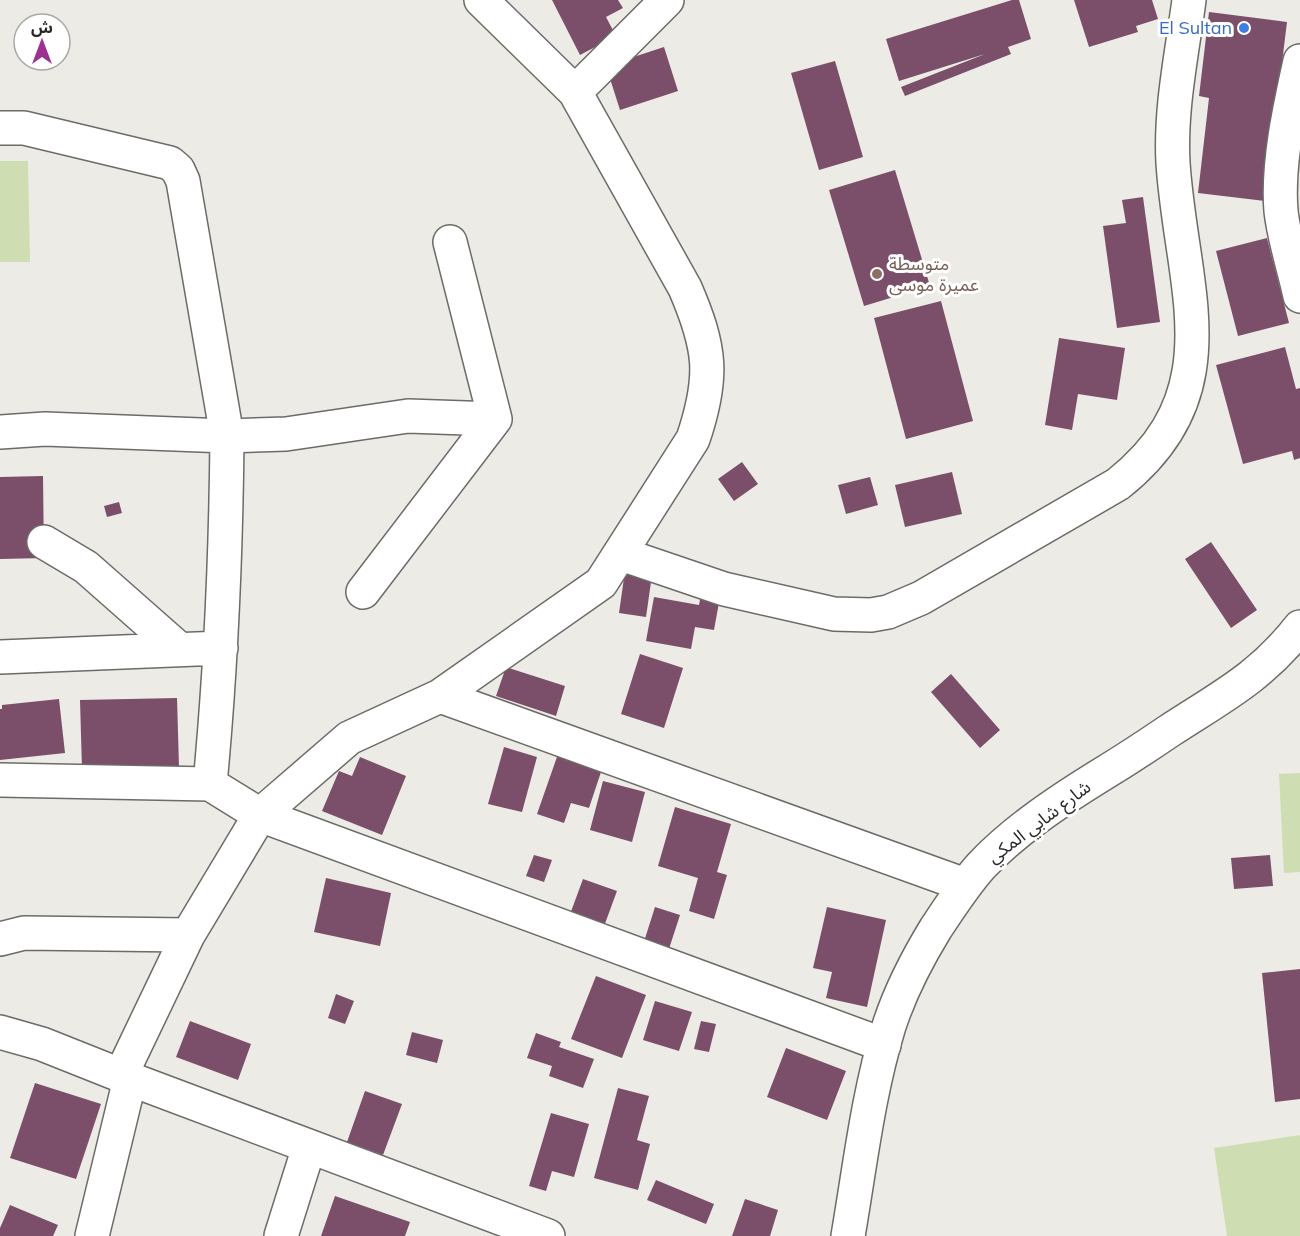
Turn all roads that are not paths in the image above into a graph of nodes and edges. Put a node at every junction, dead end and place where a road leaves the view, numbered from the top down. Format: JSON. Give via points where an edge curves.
{"nodes":[{"id":1,"x":481,"y":0,"type":"edge"},
{"id":2,"x":667,"y":0,"type":"edge"},
{"id":3,"x":1189,"y":0,"type":"edge"},
{"id":4,"x":1300,"y":61,"type":"edge"},
{"id":5,"x":575,"y":92,"type":"junction"},
{"id":6,"x":0,"y":128,"type":"edge"},
{"id":7,"x":450,"y":242,"type":"dead end"},
{"id":8,"x":1300,"y":296,"type":"edge"},
{"id":9,"x":495,"y":419,"type":"junction"},
{"id":10,"x":0,"y":432,"type":"edge"},
{"id":11,"x":227,"y":436,"type":"junction"},
{"id":12,"x":44,"y":542,"type":"dead end"},
{"id":13,"x":621,"y":554,"type":"junction"},
{"id":14,"x":363,"y":592,"type":"dead end"},
{"id":15,"x":1300,"y":627,"type":"edge"},
{"id":16,"x":221,"y":648,"type":"junction"},
{"id":17,"x":179,"y":649,"type":"junction"},
{"id":18,"x":0,"y":657,"type":"edge"},
{"id":19,"x":440,"y":696,"type":"junction"},
{"id":20,"x":0,"y":780,"type":"edge"},
{"id":21,"x":210,"y":784,"type":"junction"},
{"id":22,"x":260,"y":815,"type":"junction"},
{"id":23,"x":965,"y":885,"type":"junction"},
{"id":24,"x":188,"y":935,"type":"junction"},
{"id":25,"x":0,"y":939,"type":"edge"},
{"id":26,"x":0,"y":1032,"type":"edge"},
{"id":27,"x":884,"y":1045,"type":"junction"},
{"id":28,"x":125,"y":1077,"type":"junction"},
{"id":29,"x":309,"y":1147,"type":"junction"},
{"id":30,"x":92,"y":1236,"type":"edge"},
{"id":31,"x":281,"y":1236,"type":"edge"},
{"id":32,"x":548,"y":1236,"type":"edge"},
{"id":33,"x":848,"y":1236,"type":"edge"}],
"edges":[{"from":1,"to":5,"type":"street"},
{"from":2,"to":5,"type":"street"},
{"from":3,"to":13,"type":"street","via":[[1176,82],[1173,162],[1192,323],[1191,369],[1177,414],[1136,470],[921,598],[870,615],[834,614],[758,598]]},
{"from":4,"to":8,"type":"street","via":[[1288,119],[1281,194],[1281,212]]},
{"from":5,"to":13,"type":"street","via":[[685,288],[703,336],[708,367],[706,398],[693,440]]},
{"from":6,"to":11,"type":"street","via":[[24,128],[170,163],[177,170],[183,181]]},
{"from":7,"to":9,"type":"street"},
{"from":9,"to":11,"type":"street","via":[[408,416],[286,434]]},
{"from":9,"to":14,"type":"street"},
{"from":10,"to":11,"type":"street","via":[[45,429]]},
{"from":11,"to":16,"type":"street"},
{"from":12,"to":17,"type":"street","via":[[86,567]]},
{"from":13,"to":19,"type":"street","via":[[601,584]]},
{"from":15,"to":23,"type":"street","name":"شارع شابي المكي","via":[[1258,673],[1035,820],[982,865]]},
{"from":16,"to":17,"type":"street"},
{"from":16,"to":21,"type":"street"},
{"from":17,"to":18,"type":"street"},
{"from":19,"to":22,"type":"street","via":[[349,738]]},
{"from":19,"to":23,"type":"street"},
{"from":20,"to":21,"type":"street"},
{"from":21,"to":22,"type":"street"},
{"from":22,"to":24,"type":"street"},
{"from":22,"to":27,"type":"street"},
{"from":23,"to":27,"type":"street","name":"شارع شابي المكي","via":[[915,965]]},
{"from":24,"to":25,"type":"street","via":[[24,933]]},
{"from":24,"to":28,"type":"street"},
{"from":26,"to":28,"type":"street"},
{"from":27,"to":33,"type":"street","name":"شارع شابي المكي"},
{"from":28,"to":29,"type":"street"},
{"from":28,"to":30,"type":"street"},
{"from":29,"to":31,"type":"street"},
{"from":29,"to":32,"type":"street"}]}
